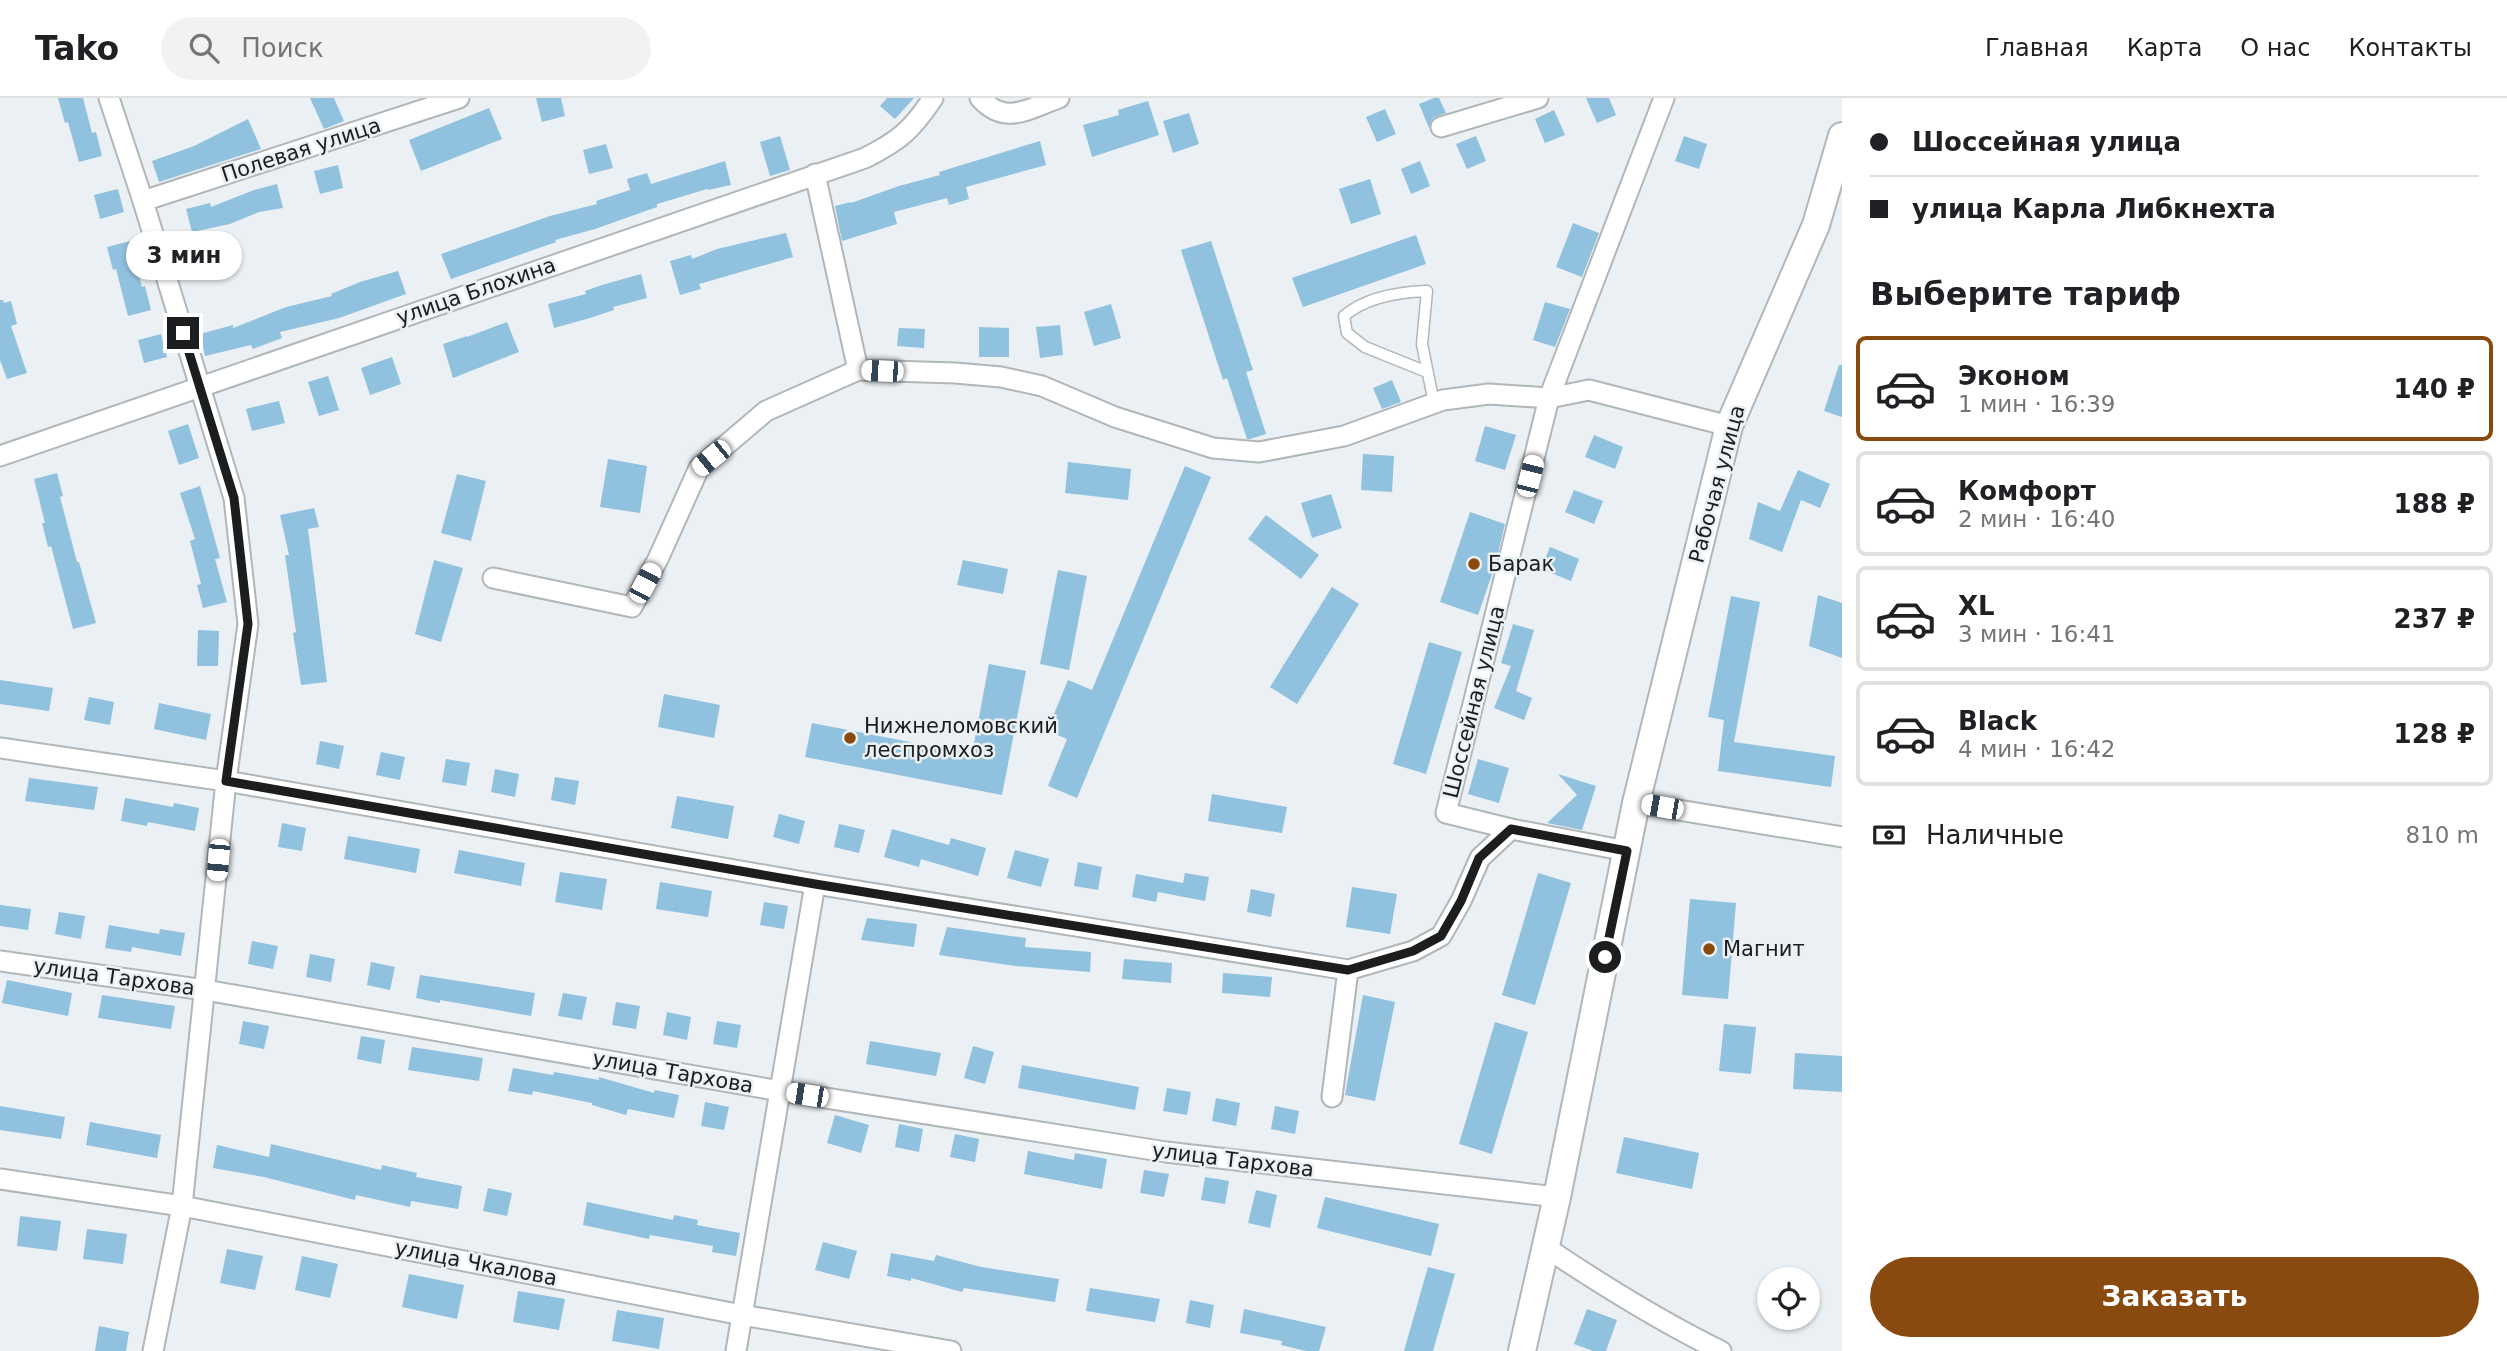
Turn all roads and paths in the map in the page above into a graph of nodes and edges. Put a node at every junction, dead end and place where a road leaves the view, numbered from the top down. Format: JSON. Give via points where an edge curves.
{"nodes":[{"id":1,"x":109,"y":98,"type":"edge"},
{"id":2,"x":458,"y":98,"type":"edge"},
{"id":3,"x":933,"y":98,"type":"edge"},
{"id":4,"x":980,"y":98,"type":"edge"},
{"id":5,"x":1059,"y":98,"type":"edge"},
{"id":6,"x":1538,"y":98,"type":"edge"},
{"id":7,"x":1664,"y":98,"type":"edge"},
{"id":8,"x":421,"y":104,"type":"edge"},
{"id":9,"x":1441,"y":127,"type":"dead end"},
{"id":10,"x":1842,"y":136,"type":"edge"},
{"id":11,"x":815,"y":174,"type":"junction"},
{"id":12,"x":143,"y":201,"type":"junction"},
{"id":13,"x":858,"y":370,"type":"junction"},
{"id":14,"x":1427,"y":372,"type":"junction"},
{"id":15,"x":199,"y":386,"type":"junction"},
{"id":16,"x":1549,"y":398,"type":"junction"},
{"id":17,"x":1434,"y":403,"type":"junction"},
{"id":18,"x":1729,"y":426,"type":"junction"},
{"id":19,"x":0,"y":456,"type":"edge"},
{"id":20,"x":493,"y":578,"type":"dead end"},
{"id":21,"x":0,"y":748,"type":"edge"},
{"id":22,"x":226,"y":781,"type":"junction"},
{"id":23,"x":1636,"y":803,"type":"junction"},
{"id":24,"x":1511,"y":829,"type":"junction"},
{"id":25,"x":1842,"y":837,"type":"edge"},
{"id":26,"x":1627,"y":851,"type":"junction"},
{"id":27,"x":815,"y":884,"type":"junction"},
{"id":28,"x":0,"y":961,"type":"edge"},
{"id":29,"x":1348,"y":970,"type":"junction"},
{"id":30,"x":205,"y":990,"type":"junction"},
{"id":31,"x":780,"y":1090,"type":"junction"},
{"id":32,"x":1332,"y":1097,"type":"dead end"},
{"id":33,"x":0,"y":1179,"type":"edge"},
{"id":34,"x":1557,"y":1197,"type":"junction"},
{"id":35,"x":182,"y":1206,"type":"junction"},
{"id":36,"x":1545,"y":1247,"type":"junction"},
{"id":37,"x":742,"y":1315,"type":"junction"},
{"id":38,"x":153,"y":1351,"type":"edge"},
{"id":39,"x":736,"y":1351,"type":"edge"},
{"id":40,"x":951,"y":1351,"type":"edge"},
{"id":41,"x":1522,"y":1351,"type":"edge"},
{"id":42,"x":1721,"y":1351,"type":"edge"}],
"edges":[{"from":1,"to":12,"type":"street"},
{"from":2,"to":8,"type":"street","name":"Полевая улица"},
{"from":3,"to":11,"type":"street","name":"улица Блохина","via":[[918,122],[894,143]]},
{"from":4,"to":5,"type":"street","via":[[990,110],[1003,114]]},
{"from":6,"to":9,"type":"street"},
{"from":7,"to":16,"type":"street","name":"Шоссейная улица"},
{"from":8,"to":12,"type":"street","name":"Полевая улица"},
{"from":10,"to":18,"type":"main road","name":"Рабочая улица","via":[[1816,225]]},
{"from":11,"to":13,"type":"street"},
{"from":11,"to":15,"type":"street","name":"улица Блохина"},
{"from":12,"to":15,"type":"street"},
{"from":13,"to":17,"type":"street","via":[[1001,377],[1042,386],[1115,418],[1213,448],[1259,452],[1345,436]]},
{"from":13,"to":20,"type":"street","via":[[766,411],[699,468],[632,607]]},
{"from":14,"to":14,"type":"lane","via":[[1422,344],[1427,291],[1383,297],[1354,307],[1344,316],[1347,332],[1365,347]]},
{"from":14,"to":17,"type":"lane"},
{"from":15,"to":19,"type":"street","name":"улица Блохина"},
{"from":15,"to":22,"type":"street","via":[[234,498],[248,624]]},
{"from":16,"to":17,"type":"street","via":[[1489,394]]},
{"from":16,"to":18,"type":"street","via":[[1589,390]]},
{"from":16,"to":24,"type":"street","name":"Шоссейная улица","via":[[1446,813]]},
{"from":18,"to":23,"type":"main road","name":"Рабочая улица"},
{"from":21,"to":22,"type":"street"},
{"from":22,"to":27,"type":"street"},
{"from":22,"to":30,"type":"street"},
{"from":23,"to":25,"type":"street"},
{"from":23,"to":26,"type":"main road"},
{"from":24,"to":26,"type":"street","name":"Шоссейная улица"},
{"from":24,"to":29,"type":"street","via":[[1479,858],[1441,936],[1413,951]]},
{"from":26,"to":34,"type":"main road"},
{"from":27,"to":29,"type":"street"},
{"from":27,"to":31,"type":"street"},
{"from":28,"to":30,"type":"street","name":"улица Тархова"},
{"from":29,"to":32,"type":"street"},
{"from":30,"to":31,"type":"street","name":"улица Тархова"},
{"from":30,"to":35,"type":"street"},
{"from":31,"to":34,"type":"street","name":"улица Тархова","via":[[1166,1152]]},
{"from":31,"to":37,"type":"street"},
{"from":33,"to":35,"type":"street","name":"улица Чкалова"},
{"from":34,"to":36,"type":"main road"},
{"from":35,"to":37,"type":"street","name":"улица Чкалова"},
{"from":35,"to":38,"type":"street"},
{"from":36,"to":41,"type":"main road"},
{"from":36,"to":42,"type":"street","via":[[1671,1327]]},
{"from":37,"to":39,"type":"street"},
{"from":37,"to":40,"type":"street","name":"улица Чкалова"}]}
